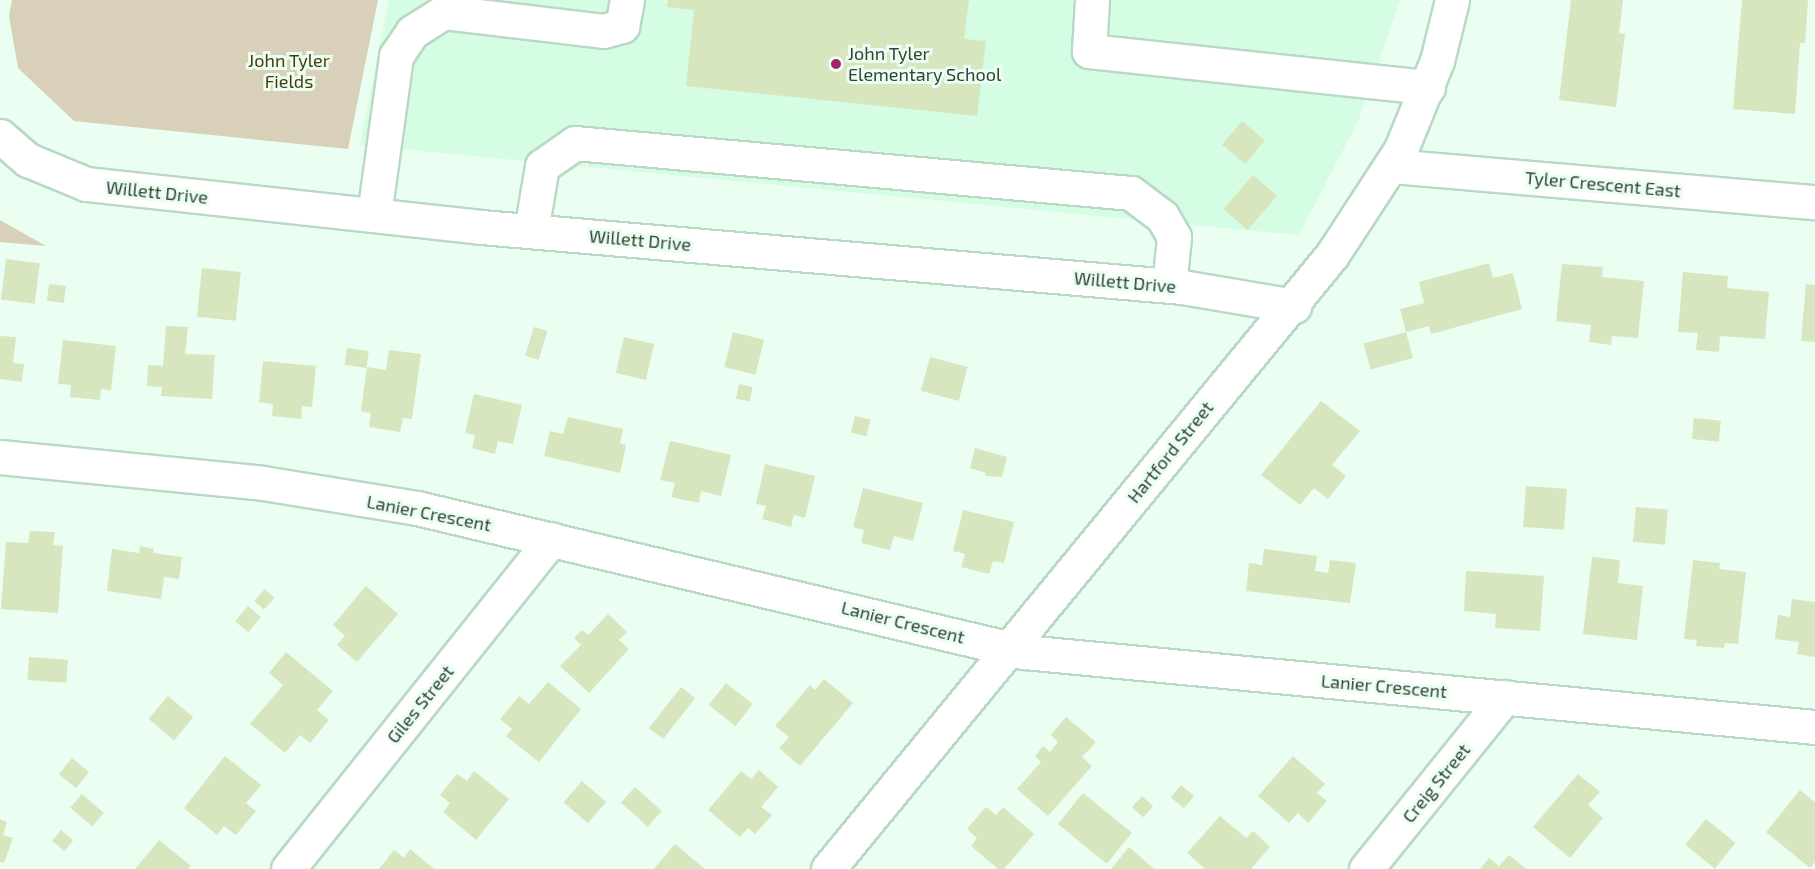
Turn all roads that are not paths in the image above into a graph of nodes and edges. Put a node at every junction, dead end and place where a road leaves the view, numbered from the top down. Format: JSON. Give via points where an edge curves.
{"nodes":[{"id":1,"x":627,"y":0,"type":"edge"},
{"id":2,"x":1092,"y":0,"type":"edge"},
{"id":3,"x":1452,"y":0,"type":"edge"},
{"id":4,"x":1428,"y":87,"type":"junction"},
{"id":5,"x":0,"y":136,"type":"edge"},
{"id":6,"x":1392,"y":166,"type":"junction"},
{"id":7,"x":1815,"y":202,"type":"edge"},
{"id":8,"x":375,"y":215,"type":"junction"},
{"id":9,"x":531,"y":231,"type":"junction"},
{"id":10,"x":1168,"y":286,"type":"junction"},
{"id":11,"x":1294,"y":306,"type":"junction"},
{"id":12,"x":0,"y":458,"type":"edge"},
{"id":13,"x":551,"y":539,"type":"junction"},
{"id":14,"x":1009,"y":649,"type":"junction"},
{"id":15,"x":1505,"y":697,"type":"junction"},
{"id":16,"x":1815,"y":727,"type":"edge"},
{"id":17,"x":288,"y":869,"type":"edge"},
{"id":18,"x":828,"y":869,"type":"edge"},
{"id":19,"x":1366,"y":869,"type":"edge"}],
"edges":[{"from":1,"to":8,"type":"street","via":[[622,26],[603,32],[444,12],[412,32],[396,56]]},
{"from":2,"to":4,"type":"street","via":[[1089,51]]},
{"from":3,"to":4,"type":"street","name":"Hartford Street"},
{"from":4,"to":6,"type":"street","name":"Hartford Street"},
{"from":5,"to":8,"type":"street","name":"Willett Drive","via":[[28,160],[63,178],[86,184]]},
{"from":6,"to":7,"type":"street","name":"Tyler Crescent East"},
{"from":6,"to":11,"type":"street","name":"Hartford Street"},
{"from":8,"to":9,"type":"street","name":"Willett Drive"},
{"from":9,"to":10,"type":"street","name":"Willett Drive"},
{"from":9,"to":10,"type":"street","via":[[542,165],[575,143],[1131,193],[1162,216],[1174,237]]},
{"from":10,"to":11,"type":"street","name":"Willett Drive"},
{"from":11,"to":14,"type":"street","name":"Hartford Street"},
{"from":12,"to":13,"type":"street","name":"Lanier Crescent","via":[[263,483],[417,508]]},
{"from":13,"to":14,"type":"street","name":"Lanier Crescent"},
{"from":13,"to":17,"type":"street","name":"Giles Street"},
{"from":14,"to":15,"type":"street","name":"Lanier Crescent"},
{"from":14,"to":18,"type":"street","name":"Hartford Street"},
{"from":15,"to":16,"type":"street","name":"Lanier Crescent"},
{"from":15,"to":19,"type":"street","name":"Creig Street"}]}
